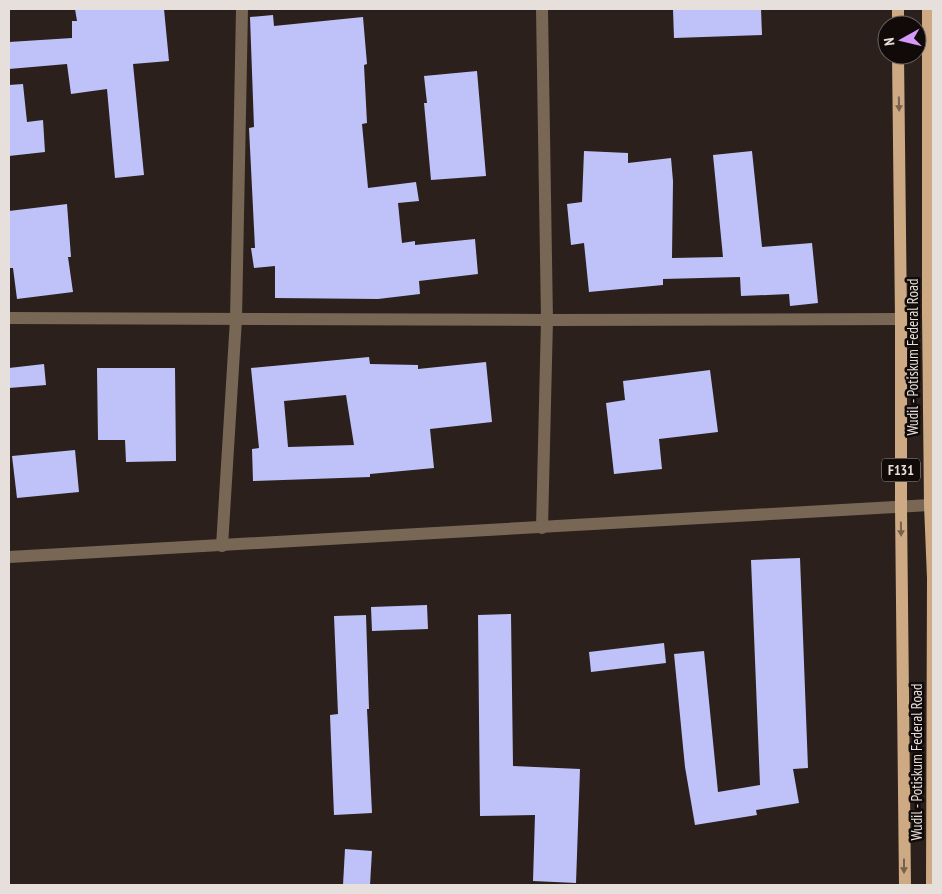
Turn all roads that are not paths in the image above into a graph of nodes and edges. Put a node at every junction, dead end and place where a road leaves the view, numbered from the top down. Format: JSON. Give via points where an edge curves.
{"nodes":[{"id":1,"x":242,"y":9,"type":"edge"},
{"id":2,"x":542,"y":9,"type":"edge"},
{"id":3,"x":928,"y":9,"type":"edge"},
{"id":4,"x":898,"y":65,"type":"edge"},
{"id":5,"x":931,"y":143,"type":"edge"},
{"id":6,"x":9,"y":318,"type":"edge"},
{"id":7,"x":236,"y":319,"type":"junction"},
{"id":8,"x":901,"y":319,"type":"junction"},
{"id":9,"x":547,"y":320,"type":"junction"},
{"id":10,"x":930,"y":505,"type":"junction"},
{"id":11,"x":900,"y":508,"type":"junction"},
{"id":12,"x":542,"y":528,"type":"junction"},
{"id":13,"x":222,"y":546,"type":"junction"},
{"id":14,"x":9,"y":557,"type":"edge"},
{"id":15,"x":933,"y":578,"type":"edge"},
{"id":16,"x":932,"y":794,"type":"edge"},
{"id":17,"x":905,"y":885,"type":"edge"},
{"id":18,"x":932,"y":885,"type":"edge"}],
"edges":[{"from":1,"to":7,"type":"street"},
{"from":2,"to":9,"type":"street"},
{"from":3,"to":5,"type":"main road","name":"Wudil - Potiskum Federal Road","number":"F131"},
{"from":4,"to":8,"type":"main road","name":"Wudil - Potiskum Federal Road","number":"F131","one_way":true},
{"from":5,"to":10,"type":"main road","name":"Wudil - Potiskum Federal Road","number":"F131"},
{"from":6,"to":7,"type":"street"},
{"from":7,"to":9,"type":"street"},
{"from":7,"to":13,"type":"street"},
{"from":8,"to":9,"type":"street"},
{"from":8,"to":11,"type":"main road","name":"Wudil - Potiskum Federal Road","number":"F131"},
{"from":9,"to":12,"type":"street"},
{"from":10,"to":11,"type":"street"},
{"from":10,"to":15,"type":"main road","name":"Wudil - Potiskum Federal Road","number":"F131"},
{"from":11,"to":12,"type":"street"},
{"from":11,"to":17,"type":"main road","name":"Wudil - Potiskum Federal Road","number":"F131","one_way":true},
{"from":12,"to":13,"type":"street"},
{"from":13,"to":14,"type":"street"},
{"from":15,"to":16,"type":"main road","name":"Wudil - Potiskum Federal Road","number":"F131"},
{"from":16,"to":18,"type":"main road","name":"Wudil - Potiskum Federal Road","number":"F131"}]}
